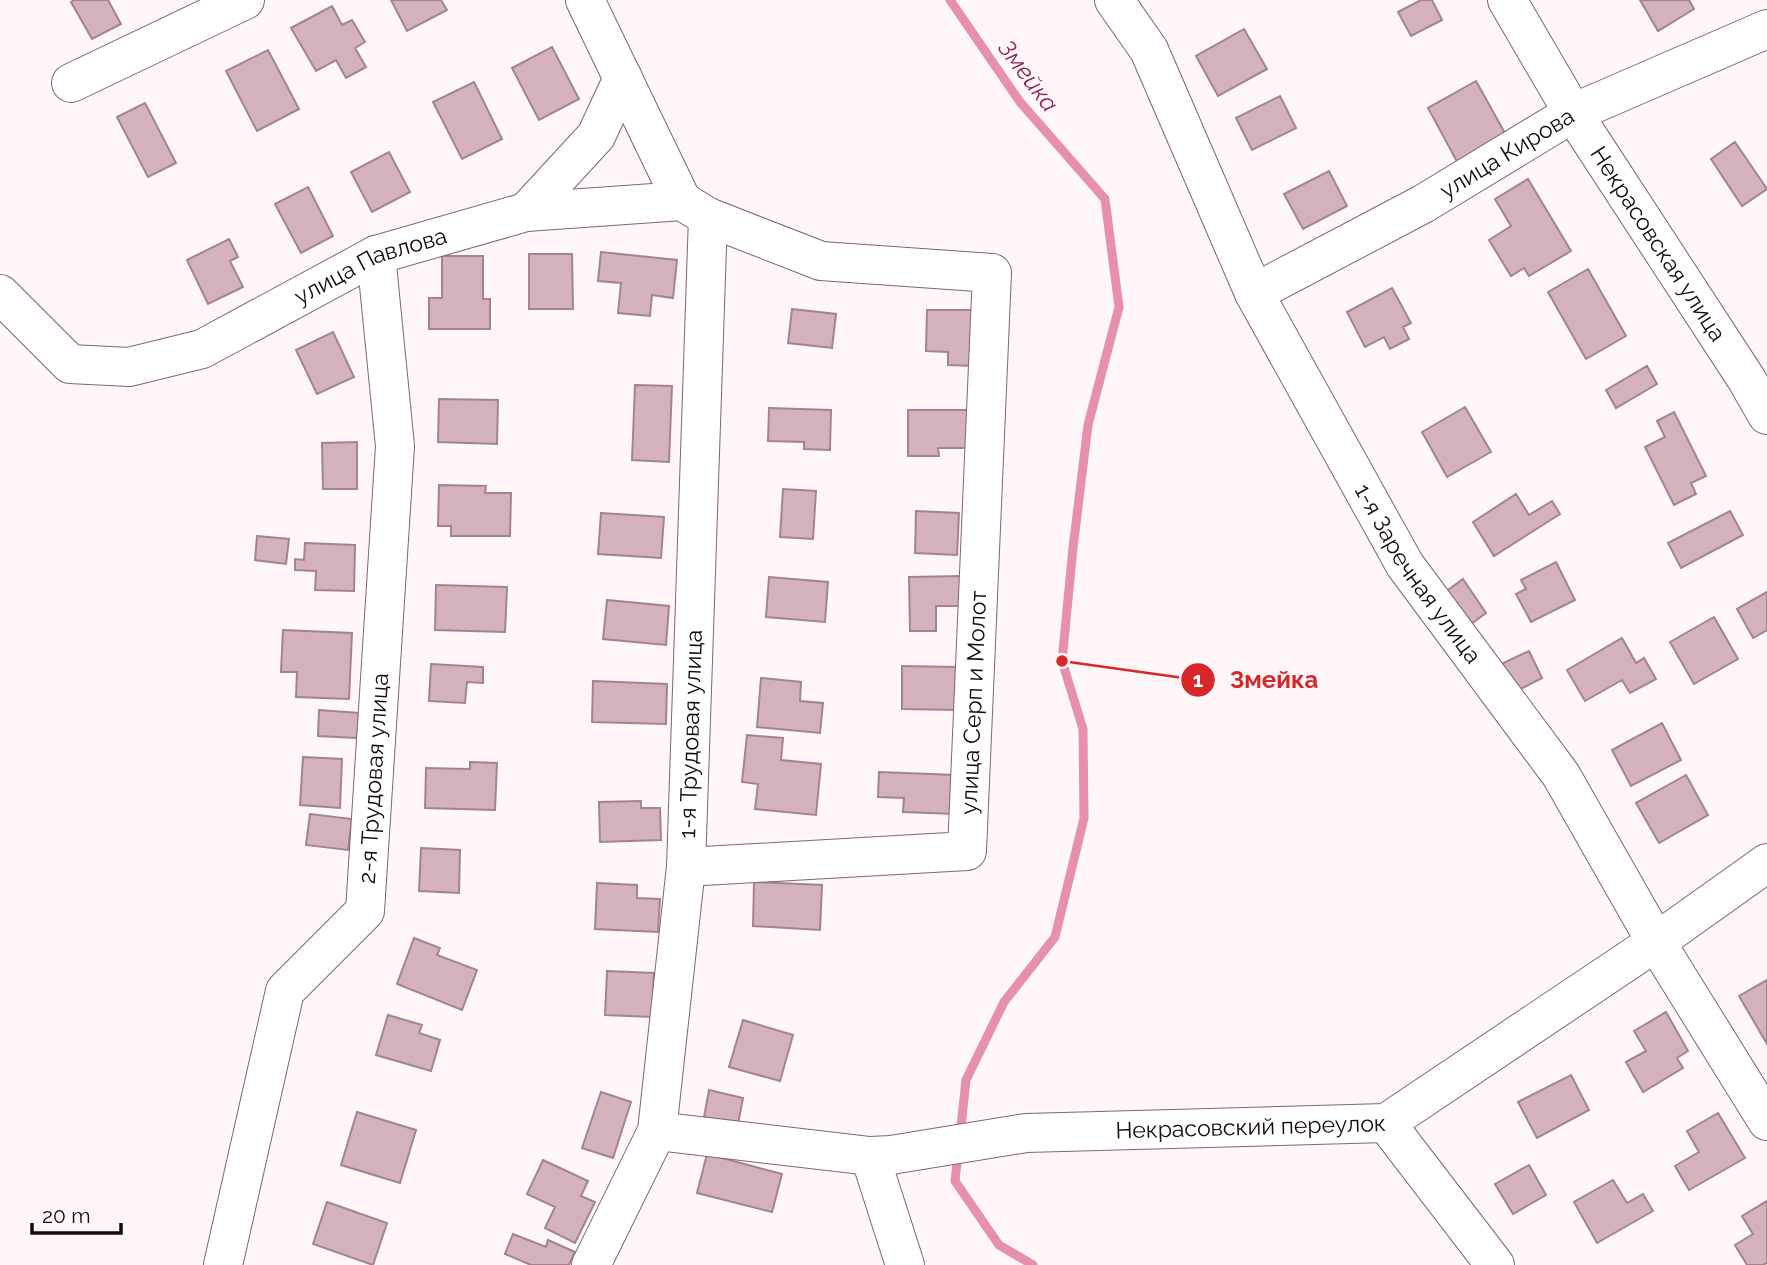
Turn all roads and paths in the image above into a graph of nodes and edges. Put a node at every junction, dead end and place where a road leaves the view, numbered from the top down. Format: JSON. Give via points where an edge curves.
{"nodes":[{"id":1,"x":245,"y":0,"type":"edge"},
{"id":2,"x":585,"y":0,"type":"edge"},
{"id":3,"x":1114,"y":0,"type":"edge"},
{"id":4,"x":1507,"y":0,"type":"edge"},
{"id":5,"x":1767,"y":29,"type":"edge"},
{"id":6,"x":623,"y":78,"type":"junction"},
{"id":7,"x":71,"y":83,"type":"dead end"},
{"id":8,"x":1573,"y":113,"type":"junction"},
{"id":9,"x":695,"y":209,"type":"junction"},
{"id":10,"x":526,"y":212,"type":"junction"},
{"id":11,"x":376,"y":255,"type":"junction"},
{"id":12,"x":1254,"y":293,"type":"junction"},
{"id":13,"x":0,"y":294,"type":"edge"},
{"id":14,"x":1767,"y":415,"type":"edge"},
{"id":15,"x":1767,"y":863,"type":"edge"},
{"id":16,"x":686,"y":867,"type":"junction"},
{"id":17,"x":1656,"y":942,"type":"junction"},
{"id":18,"x":1767,"y":1121,"type":"edge"},
{"id":19,"x":1386,"y":1124,"type":"junction"},
{"id":20,"x":657,"y":1131,"type":"junction"},
{"id":21,"x":880,"y":1155,"type":"junction"},
{"id":22,"x":223,"y":1265,"type":"edge"},
{"id":23,"x":591,"y":1265,"type":"edge"},
{"id":24,"x":905,"y":1265,"type":"edge"},
{"id":25,"x":1495,"y":1265,"type":"edge"}],
"edges":[{"from":1,"to":7,"type":"street"},
{"from":2,"to":6,"type":"street"},
{"from":3,"to":12,"type":"street","name":"1-я Заречная улица","via":[[1149,50]]},
{"from":4,"to":8,"type":"street","name":"Некрасовская улица"},
{"from":5,"to":8,"type":"street","name":"улица Кирова"},
{"from":6,"to":9,"type":"street"},
{"from":6,"to":10,"type":"street","via":[[596,136]]},
{"from":8,"to":12,"type":"street","name":"улица Кирова","via":[[1423,204]]},
{"from":8,"to":14,"type":"street","name":"Некрасовская улица"},
{"from":9,"to":10,"type":"street","name":"улица Павлова"},
{"from":9,"to":16,"type":"street","name":"1-я Трудовая улица"},
{"from":9,"to":16,"type":"street","name":"улица Серп и Молот","via":[[821,261],[992,273],[967,851]]},
{"from":10,"to":11,"type":"street","name":"улица Павлова"},
{"from":11,"to":13,"type":"street","name":"улица Павлова","via":[[202,349],[129,367],[70,364]]},
{"from":11,"to":22,"type":"street","name":"2-я Трудовая улица","via":[[394,446],[365,911],[285,991]]},
{"from":12,"to":17,"type":"street","name":"1-я Заречная улица","via":[[1405,565],[1561,775]]},
{"from":15,"to":17,"type":"street","name":"Некрасовский переулок"},
{"from":16,"to":20,"type":"street","name":"1-я Трудовая улица"},
{"from":17,"to":18,"type":"street","name":"1-я Заречная улица"},
{"from":17,"to":19,"type":"street","name":"Некрасовский переулок"},
{"from":19,"to":21,"type":"street","name":"Некрасовский переулок","via":[[1026,1133]]},
{"from":19,"to":25,"type":"street"},
{"from":20,"to":21,"type":"street","name":"Некрасовский переулок"},
{"from":20,"to":23,"type":"street","name":"1-я Трудовая улица"},
{"from":21,"to":24,"type":"street"}]}
